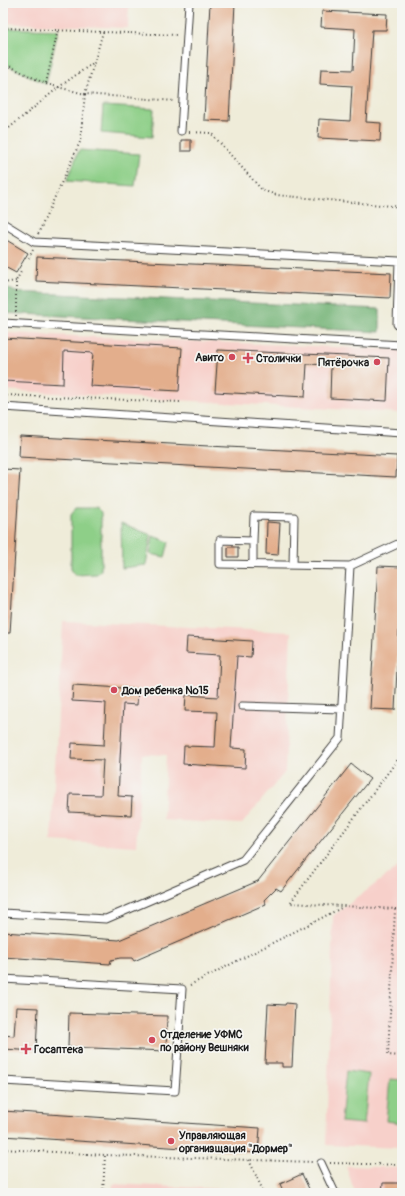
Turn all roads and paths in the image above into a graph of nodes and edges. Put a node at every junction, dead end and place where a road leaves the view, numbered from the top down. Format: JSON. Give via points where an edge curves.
{"nodes":[{"id":1,"x":189,"y":3,"type":"edge"},
{"id":2,"x":3,"y":28,"type":"edge"},
{"id":3,"x":58,"y":30,"type":"junction"},
{"id":4,"x":103,"y":32,"type":"junction"},
{"id":5,"x":187,"y":35,"type":"junction"},
{"id":6,"x":94,"y":62,"type":"junction"},
{"id":7,"x":3,"y":63,"type":"edge"},
{"id":8,"x":46,"y":84,"type":"junction"},
{"id":9,"x":59,"y":87,"type":"junction"},
{"id":10,"x":85,"y":94,"type":"junction"},
{"id":11,"x":183,"y":101,"type":"junction"},
{"id":12,"x":182,"y":131,"type":"joint"},
{"id":13,"x":3,"y":133,"type":"edge"},
{"id":14,"x":402,"y":207,"type":"edge"},
{"id":15,"x":3,"y":223,"type":"edge"},
{"id":16,"x":34,"y":242,"type":"junction"},
{"id":17,"x":401,"y":262,"type":"edge"},
{"id":18,"x":22,"y":270,"type":"dead end"},
{"id":19,"x":16,"y":281,"type":"junction"},
{"id":20,"x":3,"y":283,"type":"edge"},
{"id":21,"x":3,"y":323,"type":"edge"},
{"id":22,"x":16,"y":324,"type":"junction"},
{"id":23,"x":402,"y":330,"type":"edge"},
{"id":24,"x":402,"y":345,"type":"edge"},
{"id":25,"x":3,"y":394,"type":"edge"},
{"id":26,"x":181,"y":402,"type":"dead end"},
{"id":27,"x":3,"y":407,"type":"edge"},
{"id":28,"x":402,"y":433,"type":"edge"},
{"id":29,"x":253,"y":541,"type":"junction"},
{"id":30,"x":402,"y":542,"type":"edge"},
{"id":31,"x":253,"y":564,"type":"junction"},
{"id":32,"x":293,"y":565,"type":"junction"},
{"id":33,"x":350,"y":566,"type":"junction"},
{"id":34,"x":242,"y":706,"type":"dead end"},
{"id":35,"x":342,"y":709,"type":"junction"},
{"id":36,"x":402,"y":754,"type":"edge"},
{"id":37,"x":344,"y":906,"type":"junction"},
{"id":38,"x":395,"y":909,"type":"junction"},
{"id":39,"x":402,"y":909,"type":"edge"},
{"id":40,"x":3,"y":913,"type":"edge"},
{"id":41,"x":3,"y":979,"type":"edge"},
{"id":42,"x":182,"y":989,"type":"junction"},
{"id":43,"x":402,"y":1056,"type":"edge"},
{"id":44,"x":3,"y":1081,"type":"edge"},
{"id":45,"x":3,"y":1149,"type":"edge"},
{"id":46,"x":105,"y":1155,"type":"junction"},
{"id":47,"x":249,"y":1160,"type":"junction"},
{"id":48,"x":321,"y":1163,"type":"junction"},
{"id":49,"x":402,"y":1165,"type":"edge"},
{"id":50,"x":103,"y":1193,"type":"edge"},
{"id":51,"x":264,"y":1193,"type":"edge"},
{"id":52,"x":335,"y":1193,"type":"edge"}],
"edges":[{"from":1,"to":5,"type":"lane"},
{"from":2,"to":3,"type":"path"},
{"from":3,"to":4,"type":"path"},
{"from":3,"to":8,"type":"path"},
{"from":4,"to":5,"type":"path"},
{"from":4,"to":6,"type":"path"},
{"from":5,"to":11,"type":"lane"},
{"from":6,"to":9,"type":"path"},
{"from":6,"to":10,"type":"path"},
{"from":7,"to":8,"type":"path"},
{"from":8,"to":9,"type":"path"},
{"from":9,"to":10,"type":"path"},
{"from":9,"to":13,"type":"path"},
{"from":10,"to":11,"type":"path"},
{"from":10,"to":16,"type":"path","via":[[80,142]]},
{"from":11,"to":12,"type":"lane"},
{"from":12,"to":14,"type":"path","via":[[212,133],[262,190],[276,195]]},
{"from":15,"to":16,"type":"lane"},
{"from":16,"to":17,"type":"lane"},
{"from":17,"to":23,"type":"lane","via":[[397,324]]},
{"from":18,"to":19,"type":"path"},
{"from":19,"to":20,"type":"path"},
{"from":19,"to":22,"type":"path"},
{"from":21,"to":22,"type":"lane"},
{"from":22,"to":24,"type":"lane"},
{"from":25,"to":26,"type":"path"},
{"from":27,"to":28,"type":"lane"},
{"from":29,"to":31,"type":"lane"},
{"from":29,"to":31,"type":"lane","via":[[220,540],[220,564]]},
{"from":29,"to":32,"type":"lane","via":[[254,516],[294,517]]},
{"from":30,"to":33,"type":"lane"},
{"from":31,"to":32,"type":"lane"},
{"from":32,"to":33,"type":"lane"},
{"from":33,"to":35,"type":"lane"},
{"from":34,"to":35,"type":"lane"},
{"from":35,"to":40,"type":"lane","via":[[340,738],[243,860],[106,919]]},
{"from":36,"to":37,"type":"path","via":[[290,903]]},
{"from":37,"to":38,"type":"path"},
{"from":37,"to":42,"type":"path"},
{"from":38,"to":39,"type":"path"},
{"from":38,"to":43,"type":"path","via":[[388,1056]]},
{"from":41,"to":42,"type":"lane"},
{"from":42,"to":44,"type":"lane","via":[[175,1091]]},
{"from":45,"to":46,"type":"path"},
{"from":46,"to":47,"type":"path"},
{"from":46,"to":50,"type":"path"},
{"from":47,"to":48,"type":"path"},
{"from":47,"to":51,"type":"path"},
{"from":48,"to":49,"type":"path"},
{"from":48,"to":52,"type":"lane"}]}
